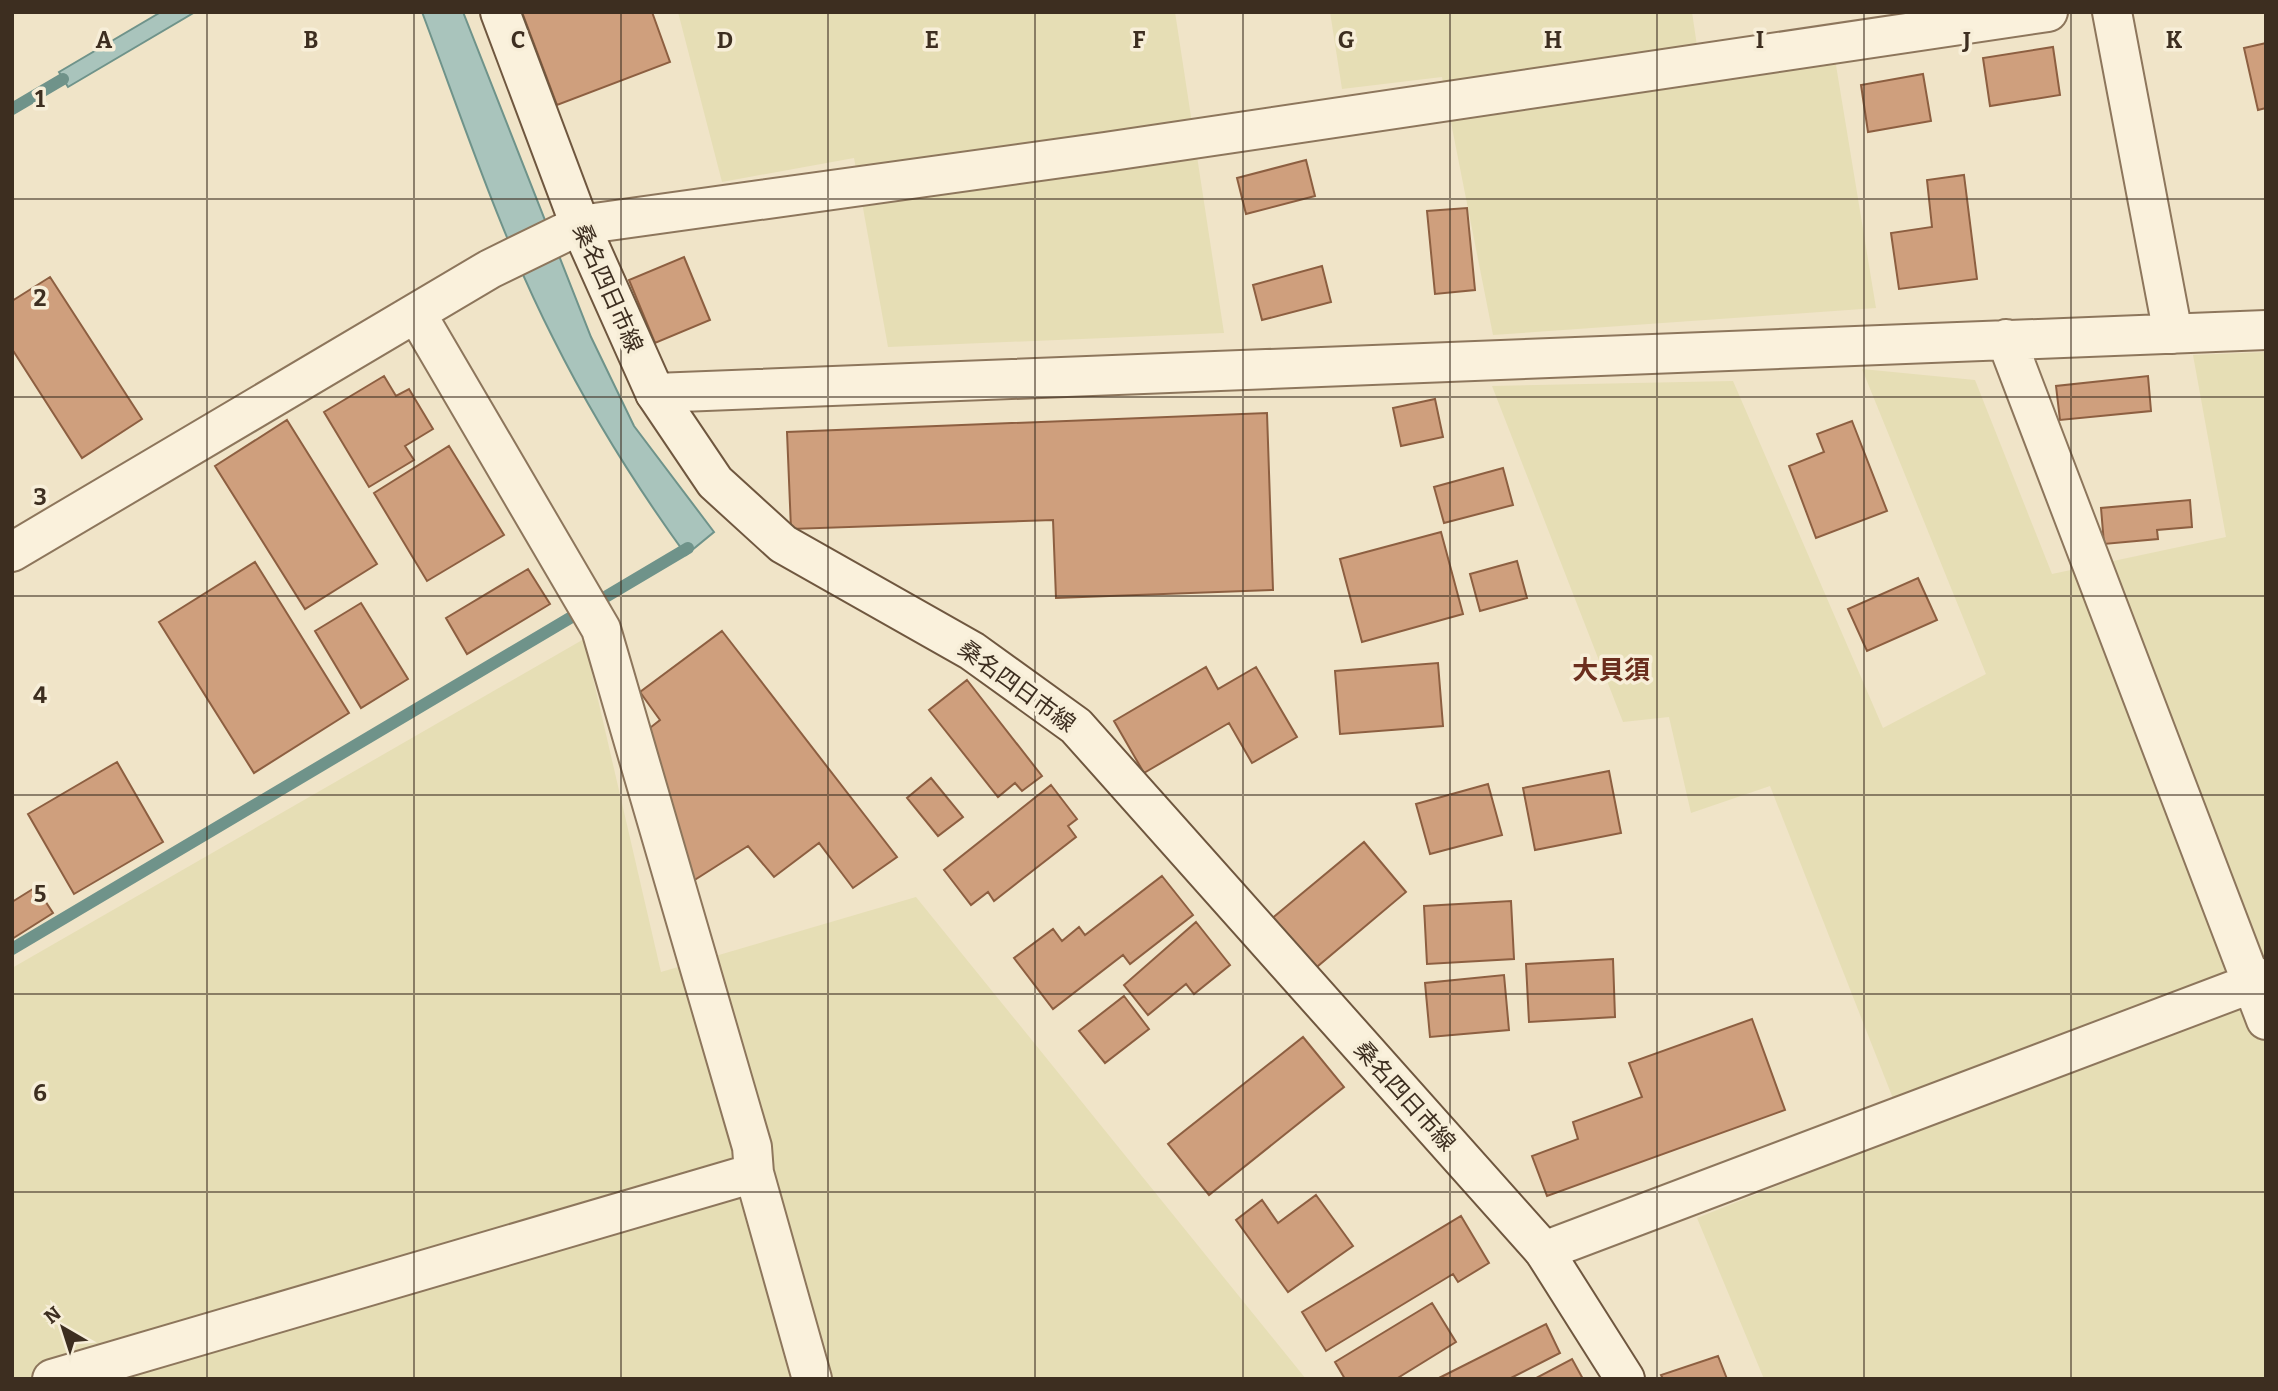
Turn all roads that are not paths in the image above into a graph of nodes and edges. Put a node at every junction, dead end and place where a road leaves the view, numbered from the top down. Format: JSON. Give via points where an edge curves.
{"nodes":[{"id":1,"x":500,"y":12,"type":"edge"},
{"id":2,"x":2048,"y":12,"type":"edge"},
{"id":3,"x":2112,"y":12,"type":"edge"},
{"id":4,"x":580,"y":225,"type":"junction"},
{"id":5,"x":416,"y":313,"type":"junction"},
{"id":6,"x":2266,"y":330,"type":"edge"},
{"id":7,"x":2173,"y":334,"type":"junction"},
{"id":8,"x":2006,"y":339,"type":"junction"},
{"id":9,"x":655,"y":393,"type":"junction"},
{"id":10,"x":12,"y":552,"type":"edge"},
{"id":11,"x":2259,"y":981,"type":"edge"},
{"id":12,"x":2266,"y":1020,"type":"edge"},
{"id":13,"x":754,"y":1173,"type":"junction"},
{"id":14,"x":1544,"y":1251,"type":"junction"},
{"id":15,"x":52,"y":1379,"type":"edge"},
{"id":16,"x":812,"y":1379,"type":"edge"},
{"id":17,"x":1625,"y":1379,"type":"edge"}],
"edges":[{"from":1,"to":4,"type":"street","name":"桑名四日市線"},
{"from":2,"to":4,"type":"street"},
{"from":3,"to":7,"type":"street"},
{"from":4,"to":5,"type":"street","via":[[489,269]]},
{"from":4,"to":9,"type":"street","name":"桑名四日市線"},
{"from":5,"to":10,"type":"street"},
{"from":5,"to":13,"type":"street","via":[[588,607],[752,1147]]},
{"from":6,"to":7,"type":"street"},
{"from":7,"to":8,"type":"street"},
{"from":8,"to":9,"type":"street"},
{"from":8,"to":11,"type":"street"},
{"from":9,"to":14,"type":"street","name":"桑名四日市線","via":[[715,482],[783,544],[972,651],[1076,726]]},
{"from":11,"to":12,"type":"street"},
{"from":11,"to":14,"type":"street"},
{"from":13,"to":15,"type":"street"},
{"from":13,"to":16,"type":"street"},
{"from":14,"to":17,"type":"street","name":"桑名四日市線"}]}
